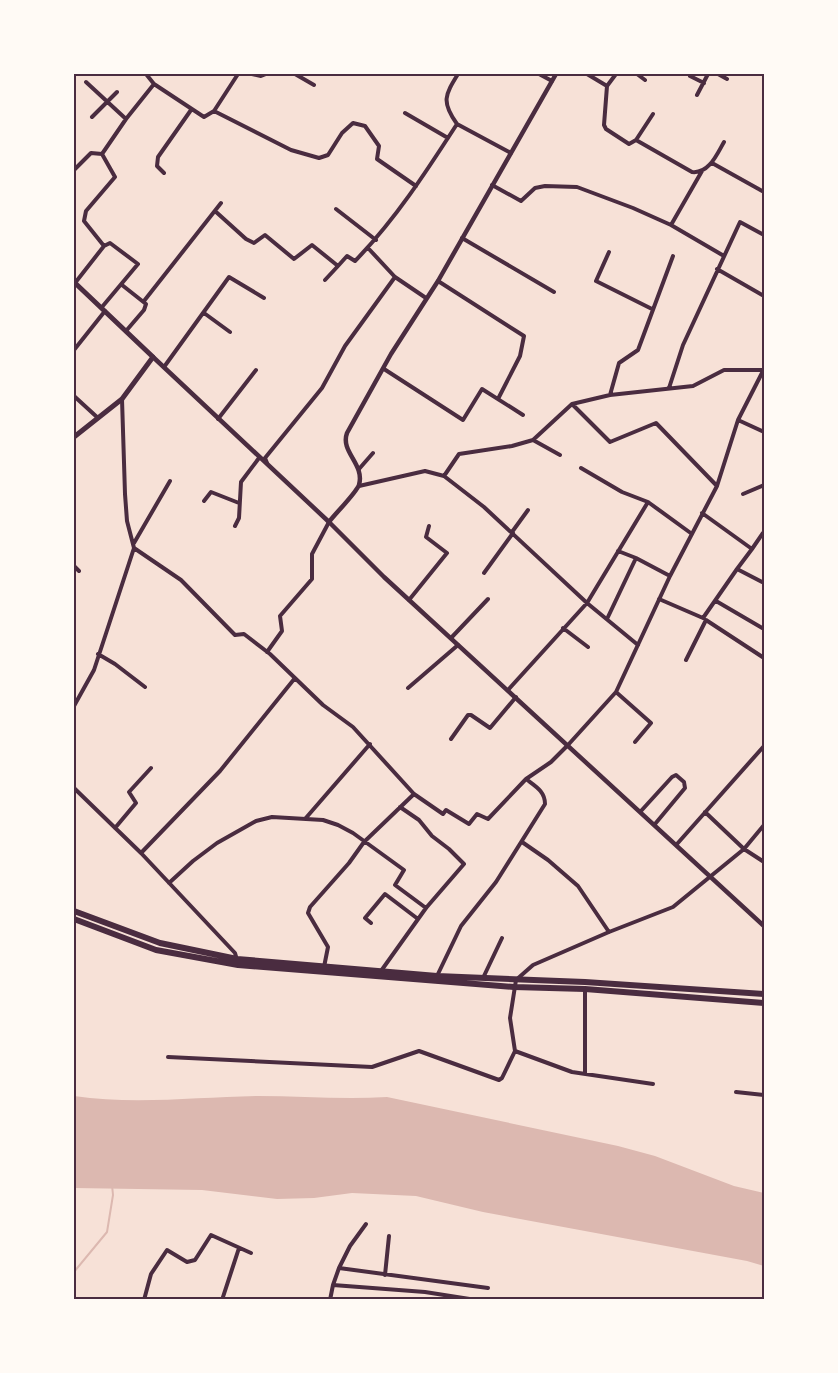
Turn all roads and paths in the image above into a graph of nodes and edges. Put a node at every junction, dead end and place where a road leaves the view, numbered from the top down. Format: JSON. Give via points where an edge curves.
{"nodes":[{"id":1,"x":146,"y":74,"type":"edge"},
{"id":2,"x":238,"y":74,"type":"edge"},
{"id":3,"x":252,"y":74,"type":"edge"},
{"id":4,"x":266,"y":74,"type":"edge"},
{"id":5,"x":296,"y":74,"type":"edge"},
{"id":6,"x":458,"y":74,"type":"edge"},
{"id":7,"x":539,"y":74,"type":"edge"},
{"id":8,"x":556,"y":74,"type":"edge"},
{"id":9,"x":587,"y":74,"type":"edge"},
{"id":10,"x":616,"y":74,"type":"edge"},
{"id":11,"x":637,"y":74,"type":"edge"},
{"id":12,"x":708,"y":74,"type":"edge"},
{"id":13,"x":718,"y":74,"type":"edge"},
{"id":14,"x":690,"y":76,"type":"dead end"},
{"id":15,"x":727,"y":79,"type":"dead end"},
{"id":16,"x":645,"y":80,"type":"dead end"},
{"id":17,"x":552,"y":81,"type":"junction"},
{"id":18,"x":87,"y":82,"type":"dead end"},
{"id":19,"x":704,"y":83,"type":"junction"},
{"id":20,"x":154,"y":84,"type":"junction"},
{"id":21,"x":315,"y":84,"type":"dead end"},
{"id":22,"x":607,"y":86,"type":"junction"},
{"id":23,"x":117,"y":92,"type":"dead end"},
{"id":24,"x":697,"y":95,"type":"dead end"},
{"id":25,"x":107,"y":102,"type":"junction"},
{"id":26,"x":191,"y":110,"type":"junction"},
{"id":27,"x":214,"y":111,"type":"junction"},
{"id":28,"x":405,"y":112,"type":"dead end"},
{"id":29,"x":653,"y":114,"type":"dead end"},
{"id":30,"x":92,"y":117,"type":"dead end"},
{"id":31,"x":126,"y":119,"type":"junction"},
{"id":32,"x":457,"y":123,"type":"junction"},
{"id":33,"x":448,"y":138,"type":"junction"},
{"id":34,"x":636,"y":140,"type":"junction"},
{"id":35,"x":724,"y":142,"type":"dead end"},
{"id":36,"x":511,"y":153,"type":"junction"},
{"id":37,"x":102,"y":154,"type":"junction"},
{"id":38,"x":712,"y":163,"type":"junction"},
{"id":39,"x":74,"y":170,"type":"edge"},
{"id":40,"x":702,"y":171,"type":"junction"},
{"id":41,"x":164,"y":173,"type":"dead end"},
{"id":42,"x":492,"y":185,"type":"junction"},
{"id":43,"x":416,"y":186,"type":"junction"},
{"id":44,"x":765,"y":192,"type":"edge"},
{"id":45,"x":221,"y":203,"type":"dead end"},
{"id":46,"x":336,"y":209,"type":"dead end"},
{"id":47,"x":215,"y":211,"type":"junction"},
{"id":48,"x":671,"y":225,"type":"junction"},
{"id":49,"x":765,"y":235,"type":"edge"},
{"id":50,"x":462,"y":238,"type":"junction"},
{"id":51,"x":376,"y":240,"type":"junction"},
{"id":52,"x":104,"y":246,"type":"junction"},
{"id":53,"x":368,"y":248,"type":"junction"},
{"id":54,"x":609,"y":252,"type":"dead end"},
{"id":55,"x":673,"y":256,"type":"dead end"},
{"id":56,"x":724,"y":256,"type":"junction"},
{"id":57,"x":338,"y":267,"type":"junction"},
{"id":58,"x":717,"y":269,"type":"junction"},
{"id":59,"x":395,"y":277,"type":"junction"},
{"id":60,"x":324,"y":280,"type":"dead end"},
{"id":61,"x":438,"y":281,"type":"junction"},
{"id":62,"x":74,"y":282,"type":"edge"},
{"id":63,"x":122,"y":285,"type":"junction"},
{"id":64,"x":554,"y":292,"type":"dead end"},
{"id":65,"x":765,"y":296,"type":"edge"},
{"id":66,"x":264,"y":298,"type":"dead end"},
{"id":67,"x":426,"y":298,"type":"junction"},
{"id":68,"x":144,"y":301,"type":"junction"},
{"id":69,"x":104,"y":309,"type":"junction"},
{"id":70,"x":652,"y":309,"type":"junction"},
{"id":71,"x":204,"y":313,"type":"junction"},
{"id":72,"x":126,"y":331,"type":"junction"},
{"id":73,"x":230,"y":332,"type":"dead end"},
{"id":74,"x":74,"y":350,"type":"edge"},
{"id":75,"x":153,"y":357,"type":"junction"},
{"id":76,"x":164,"y":368,"type":"junction"},
{"id":77,"x":384,"y":369,"type":"junction"},
{"id":78,"x":764,"y":369,"type":"edge"},
{"id":79,"x":256,"y":370,"type":"dead end"},
{"id":80,"x":669,"y":388,"type":"junction"},
{"id":81,"x":610,"y":395,"type":"junction"},
{"id":82,"x":74,"y":396,"type":"edge"},
{"id":83,"x":122,"y":399,"type":"junction"},
{"id":84,"x":498,"y":399,"type":"junction"},
{"id":85,"x":572,"y":404,"type":"junction"},
{"id":86,"x":523,"y":415,"type":"dead end"},
{"id":87,"x":99,"y":418,"type":"junction"},
{"id":88,"x":218,"y":419,"type":"junction"},
{"id":89,"x":738,"y":420,"type":"junction"},
{"id":90,"x":765,"y":432,"type":"edge"},
{"id":91,"x":74,"y":437,"type":"edge"},
{"id":92,"x":533,"y":440,"type":"junction"},
{"id":93,"x":373,"y":453,"type":"dead end"},
{"id":94,"x":560,"y":455,"type":"dead end"},
{"id":95,"x":259,"y":458,"type":"junction"},
{"id":96,"x":268,"y":467,"type":"junction"},
{"id":97,"x":581,"y":468,"type":"dead end"},
{"id":98,"x":359,"y":469,"type":"junction"},
{"id":99,"x":444,"y":476,"type":"junction"},
{"id":100,"x":170,"y":481,"type":"dead end"},
{"id":101,"x":358,"y":486,"type":"junction"},
{"id":102,"x":717,"y":486,"type":"junction"},
{"id":103,"x":765,"y":486,"type":"edge"},
{"id":104,"x":743,"y":494,"type":"dead end"},
{"id":105,"x":204,"y":501,"type":"dead end"},
{"id":106,"x":648,"y":502,"type":"junction"},
{"id":107,"x":239,"y":503,"type":"junction"},
{"id":108,"x":528,"y":510,"type":"dead end"},
{"id":109,"x":702,"y":513,"type":"junction"},
{"id":110,"x":329,"y":522,"type":"junction"},
{"id":111,"x":235,"y":526,"type":"dead end"},
{"id":112,"x":429,"y":526,"type":"dead end"},
{"id":113,"x":512,"y":533,"type":"junction"},
{"id":114,"x":692,"y":534,"type":"junction"},
{"id":115,"x":765,"y":534,"type":"edge"},
{"id":116,"x":134,"y":546,"type":"junction"},
{"id":117,"x":752,"y":549,"type":"junction"},
{"id":118,"x":618,"y":551,"type":"junction"},
{"id":119,"x":636,"y":558,"type":"junction"},
{"id":120,"x":74,"y":566,"type":"edge"},
{"id":121,"x":737,"y":569,"type":"junction"},
{"id":122,"x":79,"y":570,"type":"dead end"},
{"id":123,"x":484,"y":573,"type":"dead end"},
{"id":124,"x":669,"y":576,"type":"junction"},
{"id":125,"x":765,"y":584,"type":"edge"},
{"id":126,"x":488,"y":599,"type":"dead end"},
{"id":127,"x":659,"y":599,"type":"junction"},
{"id":128,"x":410,"y":600,"type":"junction"},
{"id":129,"x":716,"y":601,"type":"junction"},
{"id":130,"x":587,"y":603,"type":"junction"},
{"id":131,"x":607,"y":619,"type":"junction"},
{"id":132,"x":704,"y":619,"type":"junction"},
{"id":133,"x":563,"y":628,"type":"junction"},
{"id":134,"x":765,"y":629,"type":"edge"},
{"id":135,"x":452,"y":638,"type":"junction"},
{"id":136,"x":458,"y":645,"type":"junction"},
{"id":137,"x":638,"y":645,"type":"junction"},
{"id":138,"x":588,"y":646,"type":"dead end"},
{"id":139,"x":267,"y":652,"type":"junction"},
{"id":140,"x":98,"y":654,"type":"junction"},
{"id":141,"x":765,"y":658,"type":"edge"},
{"id":142,"x":686,"y":660,"type":"dead end"},
{"id":143,"x":295,"y":678,"type":"junction"},
{"id":144,"x":145,"y":687,"type":"dead end"},
{"id":145,"x":408,"y":688,"type":"dead end"},
{"id":146,"x":508,"y":690,"type":"junction"},
{"id":147,"x":616,"y":692,"type":"junction"},
{"id":148,"x":516,"y":697,"type":"junction"},
{"id":149,"x":74,"y":706,"type":"edge"},
{"id":150,"x":451,"y":739,"type":"dead end"},
{"id":151,"x":635,"y":742,"type":"dead end"},
{"id":152,"x":370,"y":744,"type":"junction"},
{"id":153,"x":568,"y":745,"type":"junction"},
{"id":154,"x":765,"y":746,"type":"edge"},
{"id":155,"x":151,"y":768,"type":"dead end"},
{"id":156,"x":526,"y":779,"type":"junction"},
{"id":157,"x":74,"y":788,"type":"edge"},
{"id":158,"x":414,"y":794,"type":"junction"},
{"id":159,"x":400,"y":807,"type":"junction"},
{"id":160,"x":641,"y":811,"type":"junction"},
{"id":161,"x":705,"y":812,"type":"junction"},
{"id":162,"x":305,"y":819,"type":"junction"},
{"id":163,"x":655,"y":824,"type":"junction"},
{"id":164,"x":765,"y":825,"type":"edge"},
{"id":165,"x":115,"y":828,"type":"junction"},
{"id":166,"x":364,"y":842,"type":"junction"},
{"id":167,"x":522,"y":843,"type":"junction"},
{"id":168,"x":677,"y":844,"type":"junction"},
{"id":169,"x":744,"y":849,"type":"junction"},
{"id":170,"x":141,"y":853,"type":"junction"},
{"id":171,"x":765,"y":862,"type":"edge"},
{"id":172,"x":711,"y":877,"type":"junction"},
{"id":173,"x":169,"y":883,"type":"junction"},
{"id":174,"x":426,"y":908,"type":"junction"},
{"id":175,"x":74,"y":911,"type":"edge"},
{"id":176,"x":74,"y":919,"type":"edge"},
{"id":177,"x":418,"y":919,"type":"junction"},
{"id":178,"x":371,"y":923,"type":"dead end"},
{"id":179,"x":765,"y":926,"type":"edge"},
{"id":180,"x":609,"y":932,"type":"junction"},
{"id":181,"x":502,"y":938,"type":"dead end"},
{"id":182,"x":237,"y":962,"type":"junction"},
{"id":183,"x":324,"y":967,"type":"junction"},
{"id":184,"x":381,"y":971,"type":"junction"},
{"id":185,"x":437,"y":975,"type":"junction"},
{"id":186,"x":483,"y":978,"type":"junction"},
{"id":187,"x":516,"y":980,"type":"junction"},
{"id":188,"x":514,"y":987,"type":"junction"},
{"id":189,"x":585,"y":989,"type":"junction"},
{"id":190,"x":765,"y":994,"type":"edge"},
{"id":191,"x":765,"y":1003,"type":"edge"},
{"id":192,"x":515,"y":1050,"type":"junction"},
{"id":193,"x":168,"y":1057,"type":"dead end"},
{"id":194,"x":585,"y":1074,"type":"junction"},
{"id":195,"x":652,"y":1084,"type":"dead end"},
{"id":196,"x":736,"y":1092,"type":"dead end"},
{"id":197,"x":765,"y":1095,"type":"edge"},
{"id":198,"x":366,"y":1224,"type":"dead end"},
{"id":199,"x":389,"y":1236,"type":"dead end"},
{"id":200,"x":239,"y":1248,"type":"junction"},
{"id":201,"x":250,"y":1253,"type":"dead end"},
{"id":202,"x":339,"y":1268,"type":"junction"},
{"id":203,"x":386,"y":1275,"type":"junction"},
{"id":204,"x":333,"y":1285,"type":"junction"},
{"id":205,"x":488,"y":1288,"type":"dead end"},
{"id":206,"x":144,"y":1299,"type":"edge"},
{"id":207,"x":222,"y":1299,"type":"edge"},
{"id":208,"x":330,"y":1299,"type":"edge"},
{"id":209,"x":476,"y":1299,"type":"edge"}],
"edges":[{"from":1,"to":20,"type":"street"},
{"from":2,"to":27,"type":"street"},
{"from":3,"to":4,"type":"street"},
{"from":5,"to":21,"type":"street"},
{"from":6,"to":32,"type":"street","via":[[445,99]]},
{"from":7,"to":17,"type":"street"},
{"from":8,"to":17,"type":"main road"},
{"from":9,"to":22,"type":"street"},
{"from":10,"to":22,"type":"street"},
{"from":11,"to":16,"type":"street"},
{"from":12,"to":19,"type":"street"},
{"from":13,"to":15,"type":"street"},
{"from":14,"to":19,"type":"street"},
{"from":17,"to":36,"type":"main road"},
{"from":18,"to":25,"type":"street"},
{"from":19,"to":24,"type":"street"},
{"from":20,"to":26,"type":"street"},
{"from":20,"to":31,"type":"street"},
{"from":22,"to":34,"type":"street","via":[[604,125],[629,144]]},
{"from":23,"to":25,"type":"street"},
{"from":25,"to":30,"type":"street"},
{"from":25,"to":31,"type":"street"},
{"from":26,"to":27,"type":"street","via":[[204,117]]},
{"from":26,"to":41,"type":"street","via":[[158,157],[157,166]]},
{"from":27,"to":43,"type":"street","via":[[291,150],[319,158],[328,155],[352,123],[365,126],[379,146],[377,159]]},
{"from":28,"to":33,"type":"street"},
{"from":29,"to":34,"type":"street"},
{"from":31,"to":37,"type":"street"},
{"from":32,"to":33,"type":"street"},
{"from":32,"to":36,"type":"street"},
{"from":33,"to":43,"type":"street"},
{"from":34,"to":40,"type":"street","via":[[692,171]]},
{"from":35,"to":38,"type":"street"},
{"from":36,"to":42,"type":"main road"},
{"from":37,"to":39,"type":"street","via":[[91,153]]},
{"from":37,"to":52,"type":"street","via":[[115,177],[86,212],[84,221]]},
{"from":38,"to":40,"type":"street"},
{"from":38,"to":44,"type":"street"},
{"from":40,"to":48,"type":"street"},
{"from":42,"to":48,"type":"street","via":[[521,201],[535,188],[577,187]]},
{"from":42,"to":50,"type":"main road"},
{"from":43,"to":51,"type":"street"},
{"from":45,"to":47,"type":"street"},
{"from":46,"to":51,"type":"street"},
{"from":47,"to":57,"type":"street","via":[[252,243],[265,235],[294,259],[309,246],[316,247]]},
{"from":47,"to":68,"type":"street"},
{"from":48,"to":56,"type":"street"},
{"from":49,"to":56,"type":"street","via":[[740,222]]},
{"from":50,"to":61,"type":"main road"},
{"from":50,"to":64,"type":"street"},
{"from":51,"to":53,"type":"street"},
{"from":52,"to":62,"type":"street"},
{"from":52,"to":63,"type":"street","via":[[111,243],[138,264]]},
{"from":53,"to":57,"type":"street","via":[[355,261],[347,256]]},
{"from":53,"to":59,"type":"street"},
{"from":54,"to":70,"type":"street","via":[[596,281]]},
{"from":55,"to":70,"type":"street"},
{"from":56,"to":58,"type":"street"},
{"from":57,"to":60,"type":"street"},
{"from":58,"to":65,"type":"street"},
{"from":58,"to":80,"type":"street","via":[[682,345]]},
{"from":59,"to":67,"type":"street"},
{"from":59,"to":96,"type":"street","via":[[345,346],[322,387],[265,458]]},
{"from":61,"to":67,"type":"main road"},
{"from":61,"to":84,"type":"street","via":[[524,336],[520,356]]},
{"from":62,"to":69,"type":"main road"},
{"from":63,"to":68,"type":"street"},
{"from":63,"to":69,"type":"street"},
{"from":66,"to":71,"type":"street","via":[[229,277]]},
{"from":67,"to":77,"type":"main road"},
{"from":68,"to":72,"type":"street","via":[[144,310]]},
{"from":69,"to":72,"type":"main road"},
{"from":69,"to":74,"type":"street"},
{"from":70,"to":81,"type":"street","via":[[638,350],[619,363]]},
{"from":71,"to":73,"type":"street"},
{"from":71,"to":76,"type":"street"},
{"from":72,"to":75,"type":"main road"},
{"from":75,"to":76,"type":"main road"},
{"from":75,"to":83,"type":"main road"},
{"from":76,"to":88,"type":"main road"},
{"from":77,"to":84,"type":"street","via":[[463,420],[482,389]]},
{"from":77,"to":98,"type":"main road","via":[[345,437]]},
{"from":78,"to":80,"type":"street","via":[[724,370],[693,386]]},
{"from":78,"to":89,"type":"street"},
{"from":79,"to":88,"type":"street"},
{"from":80,"to":81,"type":"street"},
{"from":81,"to":85,"type":"street"},
{"from":82,"to":87,"type":"street"},
{"from":83,"to":87,"type":"main road"},
{"from":83,"to":116,"type":"street","via":[[127,521]]},
{"from":84,"to":86,"type":"street"},
{"from":85,"to":92,"type":"street"},
{"from":85,"to":102,"type":"street","via":[[610,442],[656,423]]},
{"from":87,"to":91,"type":"main road"},
{"from":88,"to":95,"type":"main road"},
{"from":89,"to":90,"type":"street"},
{"from":89,"to":102,"type":"street"},
{"from":92,"to":94,"type":"street"},
{"from":92,"to":99,"type":"street","via":[[459,454]]},
{"from":93,"to":98,"type":"street"},
{"from":95,"to":96,"type":"main road"},
{"from":95,"to":107,"type":"street","via":[[241,482]]},
{"from":96,"to":110,"type":"main road"},
{"from":97,"to":106,"type":"street"},
{"from":98,"to":101,"type":"main road"},
{"from":99,"to":101,"type":"street","via":[[425,471]]},
{"from":99,"to":113,"type":"street"},
{"from":100,"to":116,"type":"street"},
{"from":101,"to":110,"type":"main road"},
{"from":102,"to":109,"type":"street"},
{"from":103,"to":104,"type":"street"},
{"from":105,"to":107,"type":"street","via":[[210,492]]},
{"from":106,"to":114,"type":"street"},
{"from":106,"to":118,"type":"street"},
{"from":107,"to":111,"type":"street"},
{"from":108,"to":113,"type":"street"},
{"from":109,"to":114,"type":"street"},
{"from":109,"to":117,"type":"street"},
{"from":110,"to":128,"type":"main road"},
{"from":110,"to":139,"type":"street","via":[[312,555],[312,579],[280,616],[282,631]]},
{"from":112,"to":128,"type":"street","via":[[426,537],[447,553]]},
{"from":113,"to":123,"type":"street"},
{"from":113,"to":130,"type":"street"},
{"from":114,"to":124,"type":"street"},
{"from":115,"to":117,"type":"street"},
{"from":116,"to":139,"type":"street","via":[[181,580],[235,635],[244,634]]},
{"from":116,"to":140,"type":"street"},
{"from":117,"to":121,"type":"street"},
{"from":118,"to":119,"type":"street"},
{"from":118,"to":130,"type":"street"},
{"from":119,"to":124,"type":"street"},
{"from":119,"to":131,"type":"street"},
{"from":120,"to":122,"type":"street"},
{"from":121,"to":125,"type":"street"},
{"from":121,"to":129,"type":"street"},
{"from":124,"to":127,"type":"street"},
{"from":126,"to":135,"type":"street"},
{"from":127,"to":132,"type":"street"},
{"from":127,"to":137,"type":"street"},
{"from":128,"to":135,"type":"main road"},
{"from":129,"to":132,"type":"street"},
{"from":129,"to":134,"type":"street"},
{"from":130,"to":131,"type":"street"},
{"from":130,"to":133,"type":"street"},
{"from":131,"to":137,"type":"street"},
{"from":132,"to":141,"type":"street"},
{"from":132,"to":142,"type":"street"},
{"from":133,"to":138,"type":"street"},
{"from":133,"to":146,"type":"street"},
{"from":135,"to":136,"type":"main road"},
{"from":136,"to":145,"type":"street"},
{"from":136,"to":146,"type":"main road"},
{"from":137,"to":147,"type":"street"},
{"from":139,"to":143,"type":"street"},
{"from":140,"to":144,"type":"street"},
{"from":140,"to":149,"type":"street"},
{"from":143,"to":152,"type":"street"},
{"from":143,"to":170,"type":"street","via":[[219,771]]},
{"from":146,"to":148,"type":"main road"},
{"from":147,"to":151,"type":"street","via":[[651,723]]},
{"from":147,"to":153,"type":"street"},
{"from":148,"to":150,"type":"street","via":[[490,728],[469,715]]},
{"from":148,"to":153,"type":"main road"},
{"from":152,"to":158,"type":"street"},
{"from":152,"to":162,"type":"street"},
{"from":153,"to":156,"type":"street"},
{"from":153,"to":160,"type":"main road"},
{"from":154,"to":161,"type":"street"},
{"from":155,"to":165,"type":"street","via":[[129,792],[136,803]]},
{"from":156,"to":158,"type":"street","via":[[488,819],[477,814],[469,824],[446,810],[443,814]]},
{"from":156,"to":167,"type":"street","via":[[545,797]]},
{"from":157,"to":165,"type":"street"},
{"from":158,"to":159,"type":"street"},
{"from":159,"to":166,"type":"street"},
{"from":159,"to":174,"type":"street","via":[[464,864]]},
{"from":160,"to":163,"type":"main road"},
{"from":160,"to":163,"type":"street","via":[[672,777],[684,782],[685,788]]},
{"from":161,"to":168,"type":"street"},
{"from":161,"to":169,"type":"street"},
{"from":162,"to":166,"type":"street","via":[[338,825]]},
{"from":162,"to":173,"type":"street","via":[[272,817],[256,821],[217,843]]},
{"from":163,"to":168,"type":"main road"},
{"from":164,"to":169,"type":"street"},
{"from":165,"to":170,"type":"street"},
{"from":166,"to":174,"type":"street","via":[[404,870],[395,885]]},
{"from":166,"to":183,"type":"street","via":[[308,913],[328,947]]},
{"from":167,"to":180,"type":"street","via":[[578,886]]},
{"from":167,"to":185,"type":"street","via":[[461,926]]},
{"from":168,"to":172,"type":"main road"},
{"from":169,"to":171,"type":"street"},
{"from":169,"to":172,"type":"street"},
{"from":170,"to":173,"type":"street"},
{"from":172,"to":179,"type":"main road"},
{"from":172,"to":180,"type":"street","via":[[673,907]]},
{"from":173,"to":182,"type":"street","via":[[236,953]]},
{"from":174,"to":177,"type":"street"},
{"from":175,"to":182,"type":"highway","via":[[160,943]]},
{"from":176,"to":182,"type":"highway","via":[[156,950]]},
{"from":177,"to":178,"type":"street","via":[[385,894],[365,918]]},
{"from":177,"to":184,"type":"street"},
{"from":180,"to":187,"type":"street","via":[[533,965]]},
{"from":181,"to":186,"type":"street"},
{"from":182,"to":183,"type":"highway"},
{"from":182,"to":188,"type":"highway"},
{"from":183,"to":184,"type":"highway"},
{"from":184,"to":185,"type":"highway"},
{"from":185,"to":186,"type":"highway"},
{"from":186,"to":187,"type":"highway"},
{"from":187,"to":188,"type":"street"},
{"from":187,"to":190,"type":"highway"},
{"from":188,"to":189,"type":"highway"},
{"from":188,"to":192,"type":"street","via":[[510,1018]]},
{"from":189,"to":191,"type":"highway"},
{"from":189,"to":194,"type":"street"},
{"from":192,"to":193,"type":"street","via":[[499,1080],[419,1052],[372,1067]]},
{"from":192,"to":194,"type":"street"},
{"from":194,"to":195,"type":"street"},
{"from":196,"to":197,"type":"street"},
{"from":198,"to":202,"type":"street"},
{"from":199,"to":203,"type":"street"},
{"from":200,"to":201,"type":"street"},
{"from":200,"to":206,"type":"street","via":[[211,1235],[195,1260],[187,1262],[167,1250],[151,1274]]},
{"from":200,"to":207,"type":"street"},
{"from":202,"to":203,"type":"street"},
{"from":202,"to":204,"type":"street"},
{"from":203,"to":205,"type":"street"},
{"from":204,"to":208,"type":"street"},
{"from":204,"to":209,"type":"street"}]}
